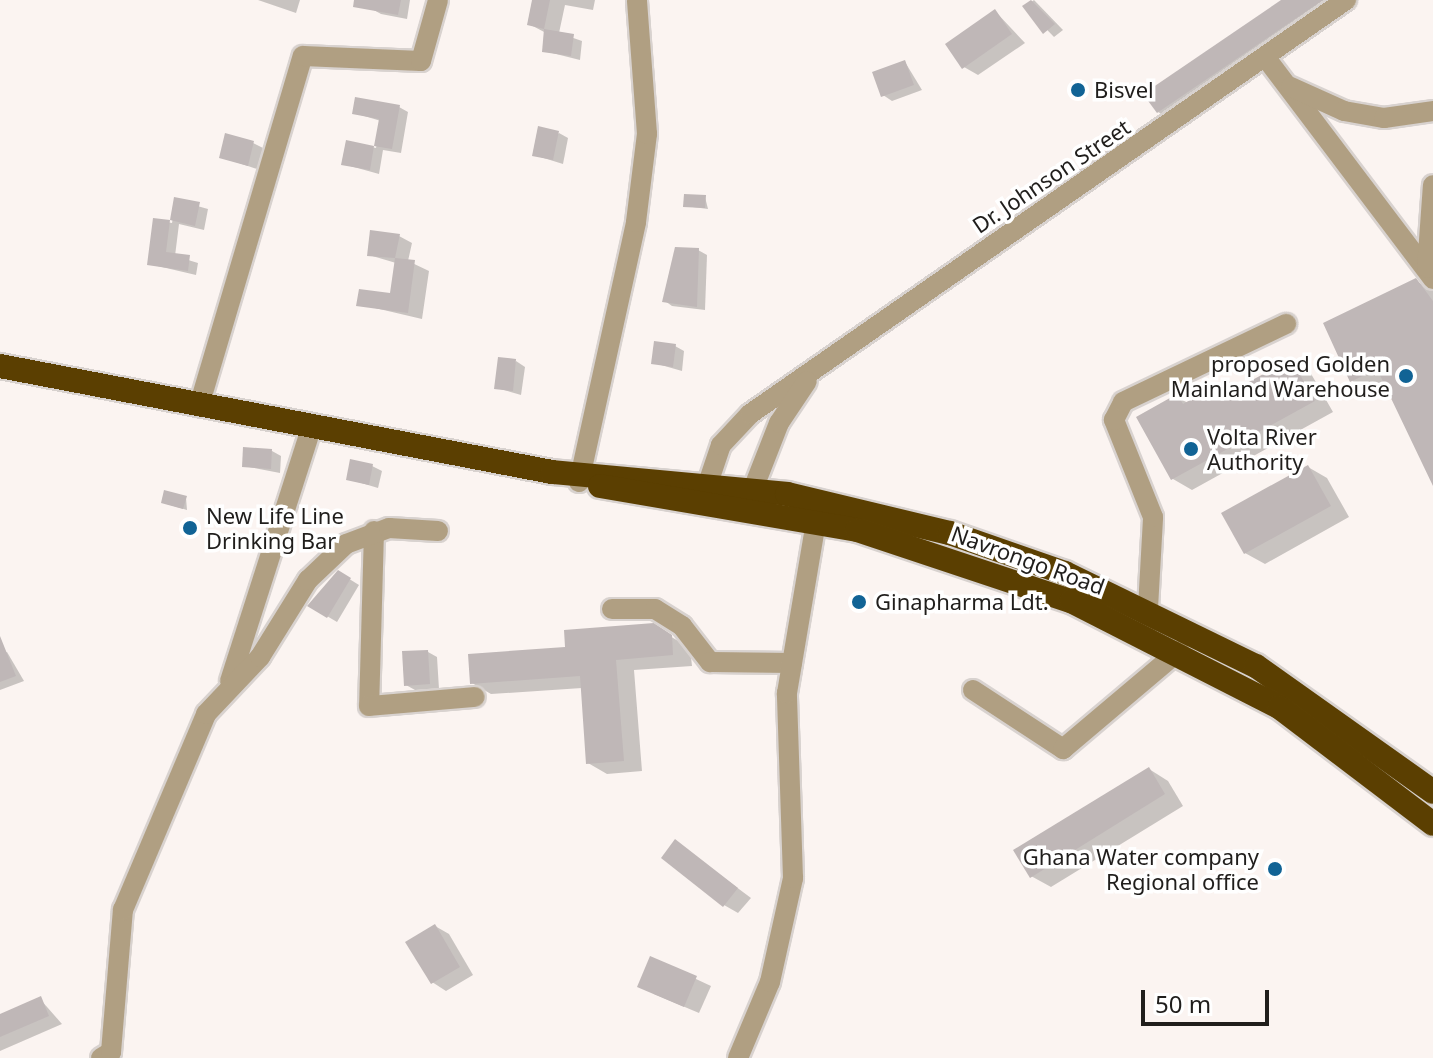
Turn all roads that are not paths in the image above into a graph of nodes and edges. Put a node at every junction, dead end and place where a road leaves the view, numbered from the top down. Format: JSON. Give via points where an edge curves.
{"nodes":[{"id":1,"x":438,"y":0,"type":"edge"},
{"id":2,"x":637,"y":0,"type":"edge"},
{"id":3,"x":1346,"y":0,"type":"edge"},
{"id":4,"x":1266,"y":58,"type":"junction"},
{"id":5,"x":1287,"y":86,"type":"junction"},
{"id":6,"x":1433,"y":111,"type":"edge"},
{"id":7,"x":1433,"y":185,"type":"edge"},
{"id":8,"x":1430,"y":274,"type":"edge"},
{"id":9,"x":1286,"y":324,"type":"dead end"},
{"id":10,"x":822,"y":362,"type":"junction"},
{"id":11,"x":0,"y":366,"type":"edge"},
{"id":12,"x":199,"y":406,"type":"junction"},
{"id":13,"x":312,"y":425,"type":"junction"},
{"id":14,"x":582,"y":476,"type":"junction"},
{"id":15,"x":704,"y":492,"type":"junction"},
{"id":16,"x":749,"y":499,"type":"junction"},
{"id":17,"x":816,"y":521,"type":"junction"},
{"id":18,"x":374,"y":531,"type":"junction"},
{"id":19,"x":438,"y":531,"type":"dead end"},
{"id":20,"x":612,"y":609,"type":"dead end"},
{"id":21,"x":1148,"y":609,"type":"junction"},
{"id":22,"x":1146,"y":635,"type":"junction"},
{"id":23,"x":1179,"y":651,"type":"junction"},
{"id":24,"x":792,"y":663,"type":"junction"},
{"id":25,"x":230,"y":681,"type":"junction"},
{"id":26,"x":973,"y":690,"type":"dead end"},
{"id":27,"x":475,"y":697,"type":"dead end"},
{"id":28,"x":1433,"y":792,"type":"edge"},
{"id":29,"x":1433,"y":824,"type":"edge"},
{"id":30,"x":108,"y":1056,"type":"edge"},
{"id":31,"x":738,"y":1058,"type":"edge"}],
"edges":[{"from":1,"to":12,"type":"street","via":[[421,61],[303,56]]},
{"from":2,"to":14,"type":"street","via":[[647,134],[636,222]]},
{"from":3,"to":4,"type":"street","name":"Dr. Johnson Street"},
{"from":4,"to":5,"type":"street"},
{"from":4,"to":10,"type":"street","name":"Dr. Johnson Street"},
{"from":5,"to":6,"type":"street","via":[[1344,111],[1384,118]]},
{"from":5,"to":8,"type":"street"},
{"from":7,"to":8,"type":"street"},
{"from":9,"to":21,"type":"street","via":[[1123,402],[1114,420],[1153,517]]},
{"from":10,"to":15,"type":"street","name":"Dr. Johnson Street","via":[[734,430]]},
{"from":10,"to":16,"type":"street","name":"Dr. Johnson Street","via":[[779,423]]},
{"from":11,"to":12,"type":"highway","name":"Navrongo Road"},
{"from":12,"to":13,"type":"highway","name":"Navrongo Road"},
{"from":13,"to":14,"type":"highway","name":"Navrongo Road"},
{"from":13,"to":25,"type":"street"},
{"from":14,"to":15,"type":"highway","name":"Navrongo Road"},
{"from":15,"to":16,"type":"highway","name":"Navrongo Road"},
{"from":16,"to":17,"type":"highway","name":"Navrongo Road"},
{"from":16,"to":21,"type":"highway","name":"Navrongo Road","via":[[950,533]]},
{"from":17,"to":22,"type":"highway","name":"Navrongo Road","via":[[994,571]]},
{"from":17,"to":24,"type":"street"},
{"from":18,"to":19,"type":"street"},
{"from":18,"to":25,"type":"street","via":[[346,544],[308,580],[260,657]]},
{"from":18,"to":27,"type":"street","via":[[369,706]]},
{"from":20,"to":24,"type":"street","via":[[655,609],[682,626],[710,662]]},
{"from":21,"to":22,"type":"street"},
{"from":21,"to":28,"type":"highway","name":"Navrongo Road","via":[[1256,666]]},
{"from":22,"to":23,"type":"highway","name":"Navrongo Road"},
{"from":23,"to":26,"type":"street","via":[[1063,749]]},
{"from":23,"to":29,"type":"highway","name":"Navrongo Road","via":[[1337,745]]},
{"from":24,"to":31,"type":"street","via":[[793,878],[770,982]]},
{"from":25,"to":30,"type":"street","via":[[206,714],[123,910]]}]}
